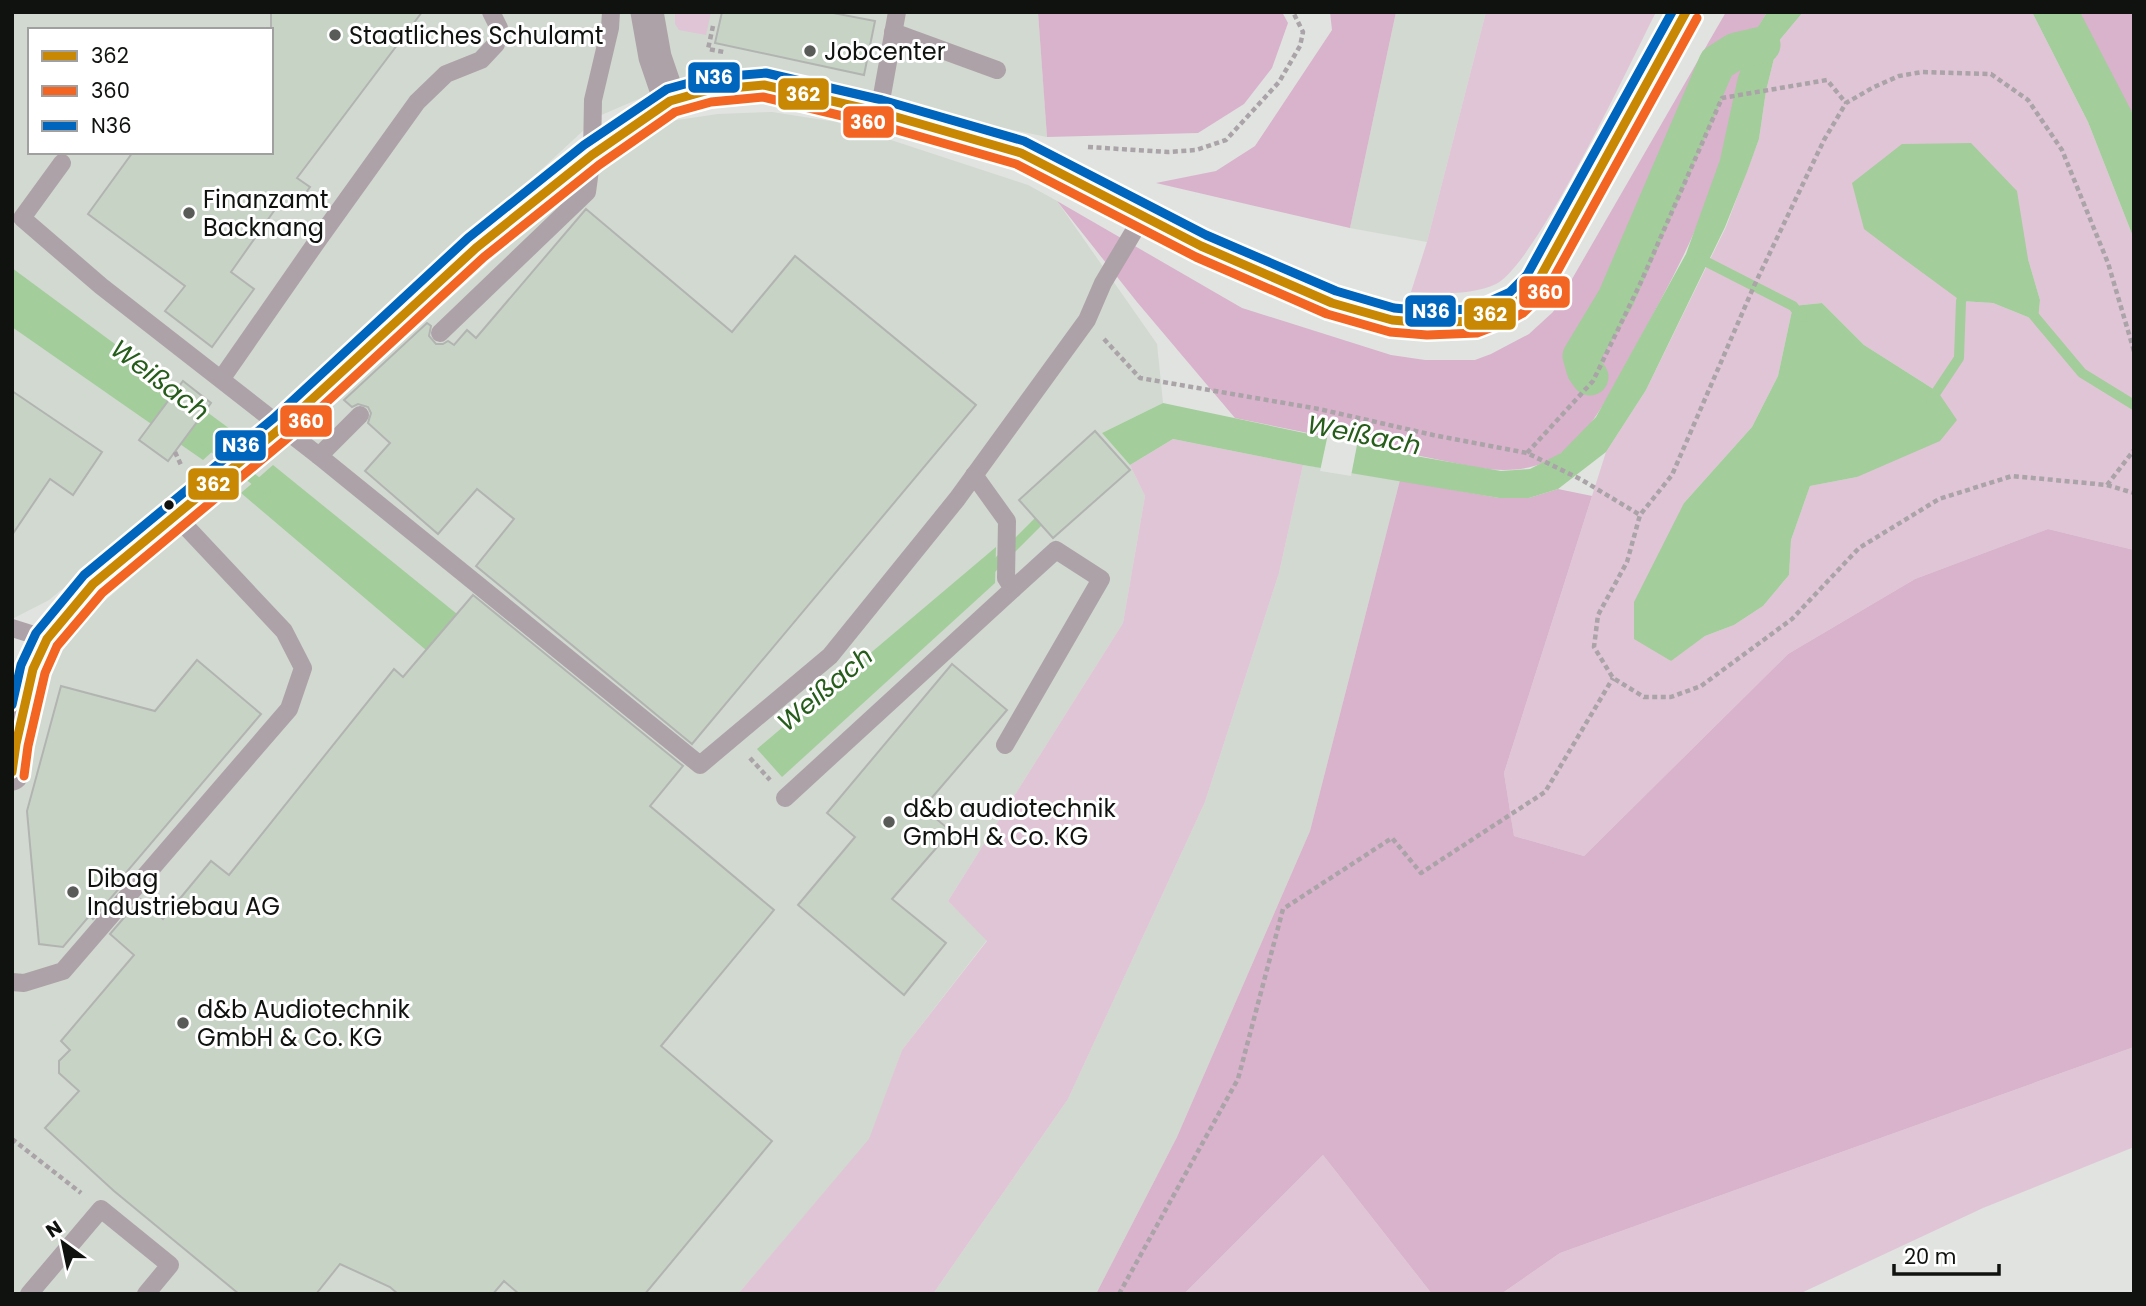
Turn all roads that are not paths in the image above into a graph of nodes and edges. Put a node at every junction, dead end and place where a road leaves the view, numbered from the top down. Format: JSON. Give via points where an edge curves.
{"nodes":[{"id":1,"x":491,"y":12,"type":"edge"},
{"id":2,"x":611,"y":12,"type":"edge"},
{"id":3,"x":647,"y":12,"type":"edge"},
{"id":4,"x":897,"y":12,"type":"edge"},
{"id":5,"x":1686,"y":12,"type":"edge"},
{"id":6,"x":893,"y":32,"type":"junction"},
{"id":7,"x":997,"y":70,"type":"dead end"},
{"id":8,"x":670,"y":101,"type":"junction"},
{"id":9,"x":879,"y":112,"type":"junction"},
{"id":10,"x":592,"y":155,"type":"junction"},
{"id":11,"x":62,"y":163,"type":"dead end"},
{"id":12,"x":1143,"y":216,"type":"junction"},
{"id":13,"x":440,"y":333,"type":"dead end"},
{"id":14,"x":222,"y":378,"type":"junction"},
{"id":15,"x":360,"y":415,"type":"dead end"},
{"id":16,"x":270,"y":437,"type":"junction"},
{"id":17,"x":320,"y":456,"type":"junction"},
{"id":18,"x":974,"y":475,"type":"junction"},
{"id":19,"x":176,"y":516,"type":"junction"},
{"id":20,"x":1010,"y":584,"type":"junction"},
{"id":21,"x":12,"y":628,"type":"edge"},
{"id":22,"x":47,"y":639,"type":"junction"},
{"id":23,"x":1006,"y":745,"type":"dead end"},
{"id":24,"x":12,"y":774,"type":"edge"},
{"id":25,"x":785,"y":798,"type":"dead end"},
{"id":26,"x":12,"y":982,"type":"edge"},
{"id":27,"x":29,"y":1294,"type":"edge"},
{"id":28,"x":146,"y":1294,"type":"edge"}],
"edges":[{"from":1,"to":14,"type":"lane","via":[[499,28],[496,44],[481,60],[446,74],[417,102]]},
{"from":2,"to":10,"type":"lane","via":[[585,100]]},
{"from":3,"to":8,"type":"street","via":[[655,57]]},
{"from":4,"to":6,"type":"lane"},
{"from":5,"to":12,"type":"street","via":[[1537,283],[1517,302],[1489,316],[1426,323],[1392,320],[1332,303]]},
{"from":6,"to":7,"type":"lane"},
{"from":6,"to":9,"type":"lane"},
{"from":8,"to":9,"type":"street","via":[[709,90],[764,85]]},
{"from":8,"to":10,"type":"street"},
{"from":9,"to":12,"type":"street","via":[[1021,153]]},
{"from":10,"to":13,"type":"lane","via":[[587,192]]},
{"from":10,"to":16,"type":"street","via":[[476,248]]},
{"from":11,"to":14,"type":"lane","via":[[22,218],[101,286]]},
{"from":12,"to":18,"type":"lane","via":[[1087,320]]},
{"from":14,"to":16,"type":"lane"},
{"from":15,"to":17,"type":"lane"},
{"from":16,"to":17,"type":"lane"},
{"from":16,"to":19,"type":"street"},
{"from":17,"to":18,"type":"lane","via":[[700,765],[830,656]]},
{"from":18,"to":20,"type":"lane","via":[[1007,521]]},
{"from":19,"to":22,"type":"street","via":[[93,584]]},
{"from":19,"to":26,"type":"lane","via":[[284,631],[303,668],[289,709],[63,971],[24,983]]},
{"from":20,"to":23,"type":"lane","via":[[1056,550],[1101,579]]},
{"from":20,"to":25,"type":"lane"},
{"from":21,"to":22,"type":"lane"},
{"from":22,"to":24,"type":"street","via":[[33,669]]},
{"from":27,"to":28,"type":"lane","via":[[101,1209],[170,1265]]}]}
